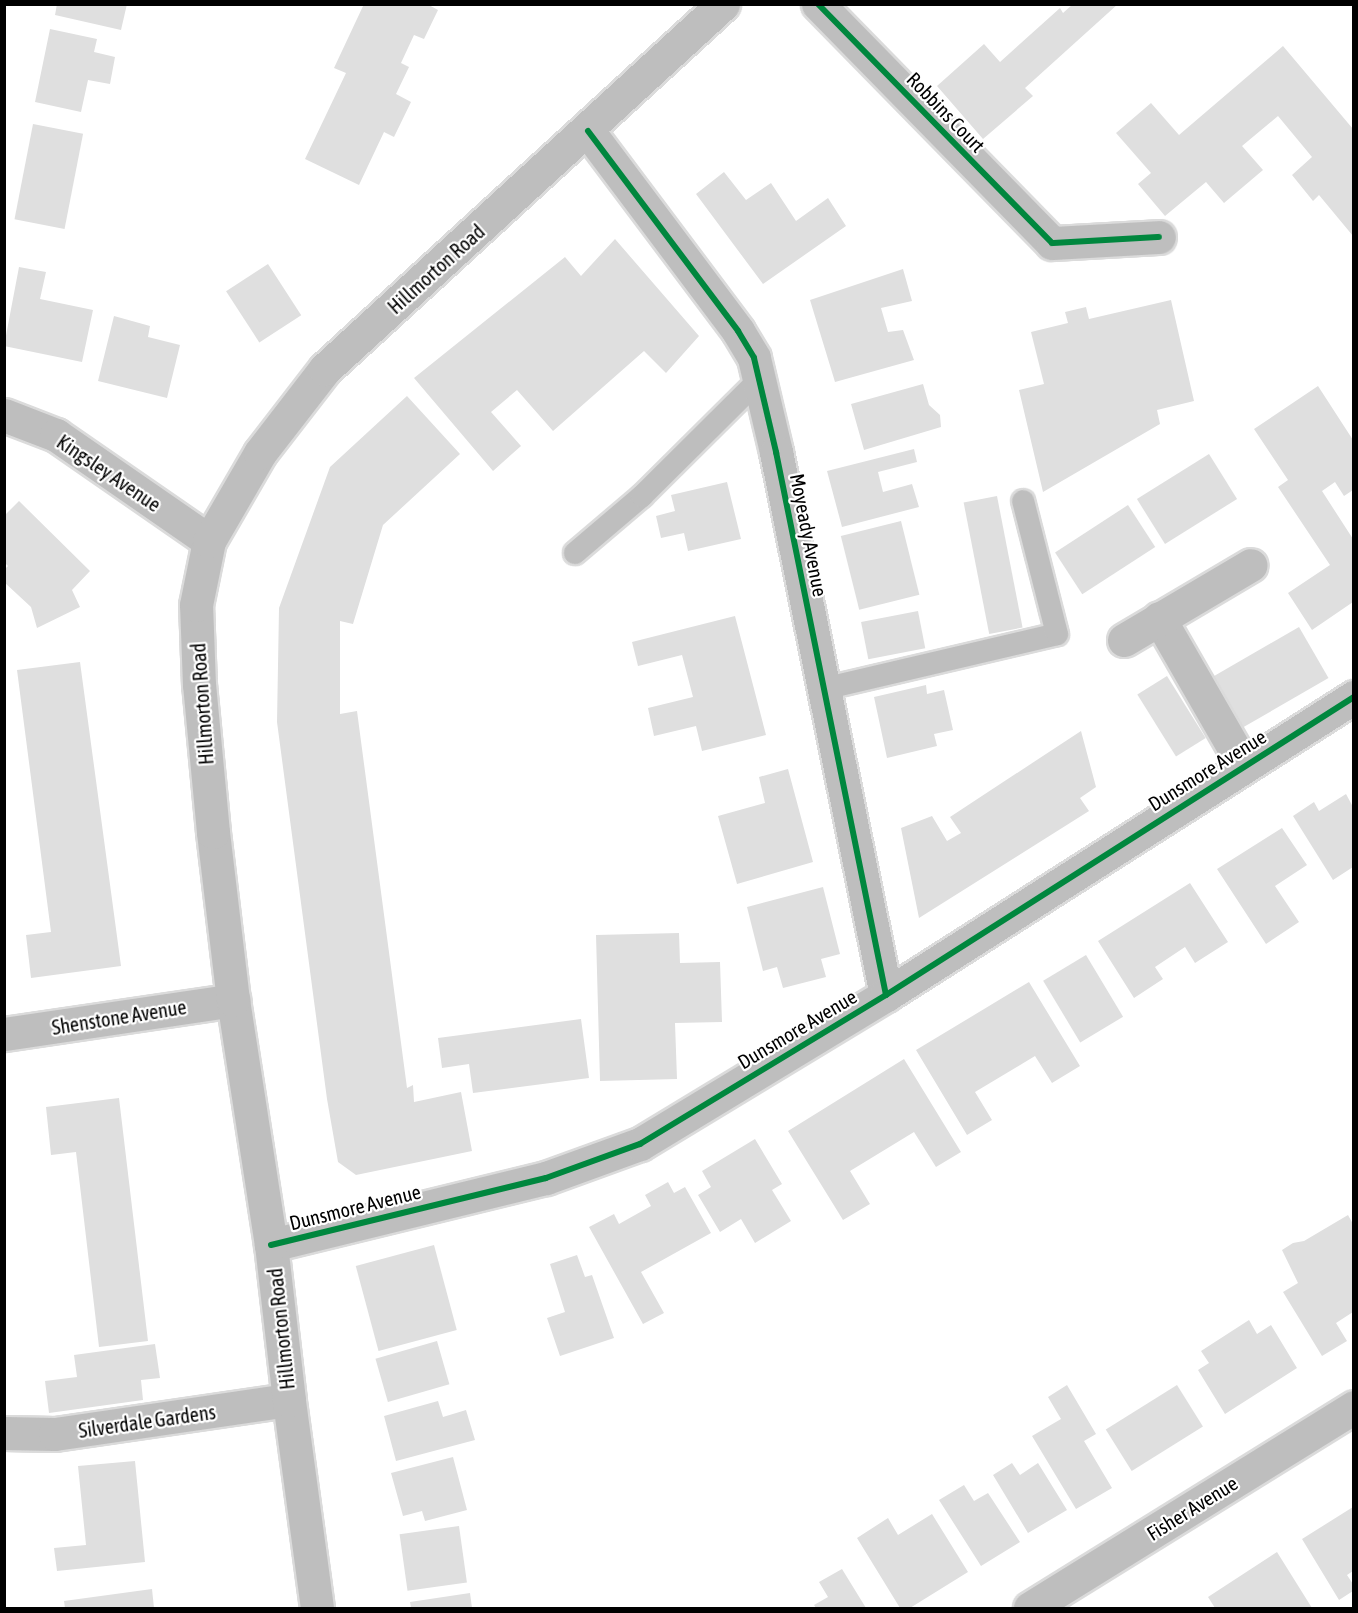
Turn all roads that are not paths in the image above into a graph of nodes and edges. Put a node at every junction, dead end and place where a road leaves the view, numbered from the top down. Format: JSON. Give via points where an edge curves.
{"nodes":[{"id":1,"x":723,"y":4,"type":"edge"},
{"id":2,"x":818,"y":4,"type":"edge"},
{"id":3,"x":588,"y":131,"type":"junction"},
{"id":4,"x":1159,"y":237,"type":"dead end"},
{"id":5,"x":759,"y":380,"type":"junction"},
{"id":6,"x":4,"y":415,"type":"edge"},
{"id":7,"x":1023,"y":501,"type":"dead end"},
{"id":8,"x":209,"y":542,"type":"junction"},
{"id":9,"x":575,"y":553,"type":"dead end"},
{"id":10,"x":1251,"y":565,"type":"dead end"},
{"id":11,"x":1159,"y":618,"type":"junction"},
{"id":12,"x":1124,"y":640,"type":"dead end"},
{"id":13,"x":824,"y":689,"type":"junction"},
{"id":14,"x":1353,"y":697,"type":"edge"},
{"id":15,"x":1245,"y":766,"type":"junction"},
{"id":16,"x":886,"y":995,"type":"junction"},
{"id":17,"x":233,"y":1000,"type":"junction"},
{"id":18,"x":4,"y":1034,"type":"edge"},
{"id":19,"x":271,"y":1245,"type":"junction"},
{"id":20,"x":289,"y":1400,"type":"junction"},
{"id":21,"x":1353,"y":1407,"type":"edge"},
{"id":22,"x":4,"y":1433,"type":"edge"},
{"id":23,"x":317,"y":1608,"type":"edge"},
{"id":24,"x":1030,"y":1608,"type":"edge"}],
"edges":[{"from":1,"to":3,"type":"main road","name":"Hillmorton Road"},
{"from":2,"to":4,"type":"main road","name":"Robbins Court","via":[[1052,243]]},
{"from":3,"to":5,"type":"main road","name":"Moyeady Avenue","via":[[738,331],[754,358]]},
{"from":3,"to":8,"type":"main road","name":"Hillmorton Road","via":[[325,369],[260,453]]},
{"from":5,"to":9,"type":"lane","via":[[642,496]]},
{"from":5,"to":13,"type":"main road","name":"Moyeady Avenue"},
{"from":6,"to":8,"type":"main road","name":"Kingsley Avenue","via":[[56,435]]},
{"from":7,"to":13,"type":"lane","via":[[1057,634]]},
{"from":8,"to":17,"type":"main road","name":"Hillmorton Road","via":[[196,604],[199,684]]},
{"from":10,"to":11,"type":"main road"},
{"from":11,"to":12,"type":"main road"},
{"from":11,"to":15,"type":"main road"},
{"from":13,"to":16,"type":"main road","name":"Moyeady Avenue"},
{"from":14,"to":15,"type":"main road","name":"Dunsmore Avenue"},
{"from":15,"to":16,"type":"main road","name":"Dunsmore Avenue"},
{"from":16,"to":19,"type":"main road","name":"Dunsmore Avenue","via":[[640,1144],[546,1178]]},
{"from":17,"to":18,"type":"main road","name":"Shenstone Avenue"},
{"from":17,"to":19,"type":"main road","name":"Hillmorton Road"},
{"from":19,"to":20,"type":"main road","name":"Hillmorton Road"},
{"from":20,"to":22,"type":"main road","name":"Silverdale Gardens","via":[[55,1434]]},
{"from":20,"to":23,"type":"main road","name":"Hillmorton Road"},
{"from":21,"to":24,"type":"main road","name":"Fisher Avenue"}]}
